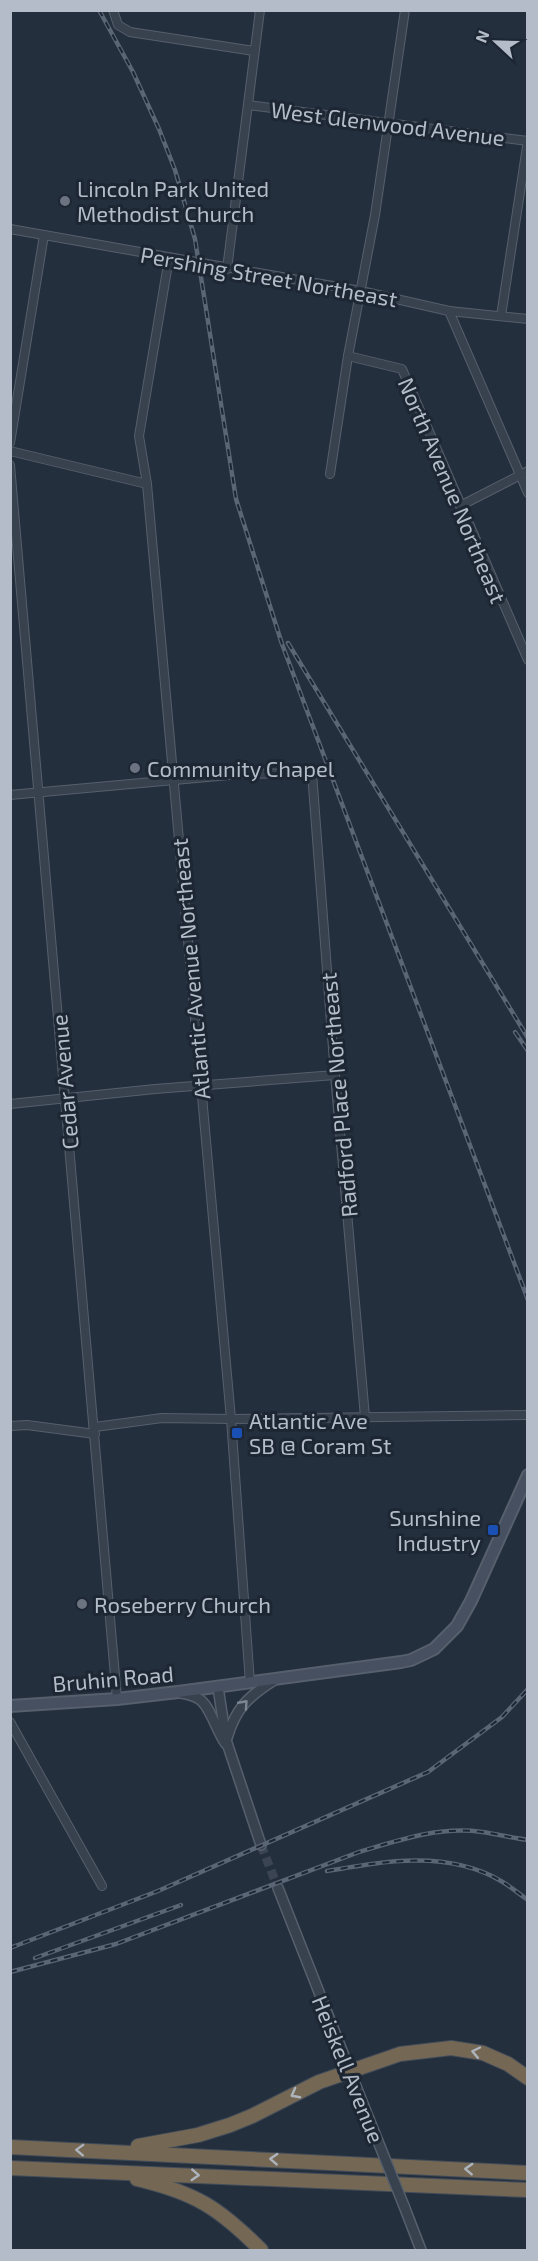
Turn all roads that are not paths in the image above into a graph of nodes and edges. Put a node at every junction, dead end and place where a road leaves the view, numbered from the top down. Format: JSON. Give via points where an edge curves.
{"nodes":[{"id":1,"x":260,"y":10,"type":"edge"},
{"id":2,"x":405,"y":10,"type":"edge"},
{"id":3,"x":113,"y":12,"type":"edge"},
{"id":4,"x":254,"y":51,"type":"junction"},
{"id":5,"x":248,"y":105,"type":"junction"},
{"id":6,"x":389,"y":124,"type":"junction"},
{"id":7,"x":528,"y":141,"type":"edge"},
{"id":8,"x":10,"y":229,"type":"edge"},
{"id":9,"x":44,"y":235,"type":"junction"},
{"id":10,"x":169,"y":258,"type":"junction"},
{"id":11,"x":227,"y":269,"type":"junction"},
{"id":12,"x":361,"y":291,"type":"junction"},
{"id":13,"x":449,"y":311,"type":"junction"},
{"id":14,"x":501,"y":316,"type":"junction"},
{"id":15,"x":528,"y":320,"type":"edge"},
{"id":16,"x":348,"y":356,"type":"junction"},
{"id":17,"x":10,"y":443,"type":"edge"},
{"id":18,"x":10,"y":451,"type":"edge"},
{"id":19,"x":10,"y":465,"type":"edge"},
{"id":20,"x":528,"y":471,"type":"edge"},
{"id":21,"x":330,"y":474,"type":"dead end"},
{"id":22,"x":519,"y":475,"type":"junction"},
{"id":23,"x":147,"y":484,"type":"junction"},
{"id":24,"x":528,"y":493,"type":"edge"},
{"id":25,"x":460,"y":506,"type":"junction"},
{"id":26,"x":528,"y":660,"type":"edge"},
{"id":27,"x":174,"y":780,"type":"junction"},
{"id":28,"x":39,"y":792,"type":"junction"},
{"id":29,"x":10,"y":795,"type":"edge"},
{"id":30,"x":335,"y":1075,"type":"junction"},
{"id":31,"x":200,"y":1087,"type":"junction"},
{"id":32,"x":66,"y":1098,"type":"junction"},
{"id":33,"x":10,"y":1104,"type":"edge"},
{"id":34,"x":528,"y":1415,"type":"edge"},
{"id":35,"x":365,"y":1417,"type":"junction"},
{"id":36,"x":231,"y":1419,"type":"junction"},
{"id":37,"x":10,"y":1426,"type":"edge"},
{"id":38,"x":95,"y":1430,"type":"junction"},
{"id":39,"x":528,"y":1475,"type":"edge"},
{"id":40,"x":276,"y":1679,"type":"junction"},
{"id":41,"x":250,"y":1683,"type":"junction"},
{"id":42,"x":218,"y":1687,"type":"junction"},
{"id":43,"x":178,"y":1692,"type":"junction"},
{"id":44,"x":117,"y":1699,"type":"junction"},
{"id":45,"x":10,"y":1706,"type":"edge"},
{"id":46,"x":10,"y":1722,"type":"edge"},
{"id":47,"x":227,"y":1743,"type":"junction"},
{"id":48,"x":261,"y":1845,"type":"tunnel mouth"},
{"id":49,"x":102,"y":1886,"type":"dead end"},
{"id":50,"x":278,"y":1888,"type":"tunnel mouth"},
{"id":51,"x":349,"y":2071,"type":"junction"},
{"id":52,"x":528,"y":2078,"type":"edge"},
{"id":53,"x":10,"y":2147,"type":"edge"},
{"id":54,"x":104,"y":2151,"type":"junction"},
{"id":55,"x":10,"y":2168,"type":"edge"},
{"id":56,"x":103,"y":2171,"type":"junction"},
{"id":57,"x":528,"y":2173,"type":"edge"},
{"id":58,"x":528,"y":2190,"type":"edge"},
{"id":59,"x":261,"y":2250,"type":"edge"},
{"id":60,"x":421,"y":2250,"type":"edge"}],
"edges":[{"from":1,"to":4,"type":"street"},
{"from":2,"to":6,"type":"street"},
{"from":3,"to":4,"type":"street","via":[[118,26],[130,32]]},
{"from":4,"to":5,"type":"street"},
{"from":5,"to":6,"type":"street","name":"West Glenwood Avenue"},
{"from":5,"to":11,"type":"street"},
{"from":6,"to":7,"type":"street","name":"West Glenwood Avenue"},
{"from":6,"to":12,"type":"street"},
{"from":7,"to":14,"type":"street"},
{"from":8,"to":9,"type":"street","name":"Pershing Street Northeast"},
{"from":9,"to":10,"type":"street","name":"Pershing Street Northeast"},
{"from":9,"to":17,"type":"street"},
{"from":10,"to":11,"type":"street","name":"Pershing Street Northeast"},
{"from":10,"to":23,"type":"street","name":"Atlantic Avenue Northeast","via":[[139,436]]},
{"from":11,"to":12,"type":"street","name":"Pershing Street Northeast"},
{"from":12,"to":13,"type":"street","name":"Pershing Street Northeast"},
{"from":12,"to":16,"type":"street"},
{"from":13,"to":14,"type":"street","name":"Pershing Street Northeast"},
{"from":13,"to":22,"type":"street"},
{"from":14,"to":15,"type":"street","name":"Pershing Street Northeast"},
{"from":16,"to":21,"type":"street"},
{"from":16,"to":25,"type":"street","name":"North Avenue Northeast","via":[[402,369]]},
{"from":18,"to":23,"type":"street"},
{"from":19,"to":28,"type":"street","name":"Cedar Avenue"},
{"from":20,"to":22,"type":"street"},
{"from":22,"to":24,"type":"street"},
{"from":22,"to":25,"type":"street"},
{"from":23,"to":27,"type":"street","name":"Atlantic Avenue Northeast"},
{"from":25,"to":26,"type":"street","name":"North Avenue Northeast"},
{"from":27,"to":28,"type":"street"},
{"from":27,"to":30,"type":"street","name":"Radford Place Northeast","via":[[312,773]]},
{"from":27,"to":31,"type":"street","name":"Atlantic Avenue Northeast"},
{"from":28,"to":29,"type":"street"},
{"from":28,"to":32,"type":"street","name":"Cedar Avenue"},
{"from":30,"to":31,"type":"street"},
{"from":30,"to":35,"type":"street","name":"Radford Place Northeast"},
{"from":31,"to":32,"type":"street"},
{"from":31,"to":36,"type":"street","name":"Atlantic Avenue Northeast"},
{"from":32,"to":33,"type":"street"},
{"from":32,"to":38,"type":"street","name":"Cedar Avenue"},
{"from":34,"to":35,"type":"street"},
{"from":35,"to":36,"type":"street"},
{"from":36,"to":38,"type":"street","via":[[162,1418]]},
{"from":36,"to":41,"type":"street","name":"Atlantic Avenue Northeast"},
{"from":37,"to":38,"type":"street"},
{"from":38,"to":44,"type":"street","name":"Cedar Avenue"},
{"from":39,"to":40,"type":"main road","name":"Bruhin Road","via":[[471,1601],[457,1626],[434,1649],[411,1660]]},
{"from":40,"to":41,"type":"main road","name":"Bruhin Road"},
{"from":47,"to":40,"type":"street","one_way":true,"via":[[232,1720],[243,1704]]},
{"from":41,"to":42,"type":"main road","name":"Bruhin Road"},
{"from":42,"to":43,"type":"main road","name":"Bruhin Road"},
{"from":42,"to":47,"type":"street"},
{"from":43,"to":44,"type":"main road","name":"Bruhin Road"},
{"from":43,"to":47,"type":"street","via":[[203,1702]]},
{"from":44,"to":45,"type":"main road","name":"Bruhin Road"},
{"from":46,"to":49,"type":"street"},
{"from":47,"to":48,"type":"street"},
{"from":50,"to":51,"type":"street","name":"Heiskell Avenue"},
{"from":52,"to":51,"type":"highway","one_way":true,"via":[[483,2053],[451,2048],[400,2054]]},
{"from":51,"to":54,"type":"highway","one_way":true,"via":[[208,2132]]},
{"from":51,"to":60,"type":"street","name":"Heiskell Avenue","bridge":true},
{"from":54,"to":53,"type":"highway","one_way":true},
{"from":57,"to":54,"type":"highway","one_way":true},
{"from":55,"to":56,"type":"highway"},
{"from":56,"to":58,"type":"highway","one_way":true},
{"from":56,"to":59,"type":"highway","via":[[166,2186],[196,2198],[222,2213]]}]}
